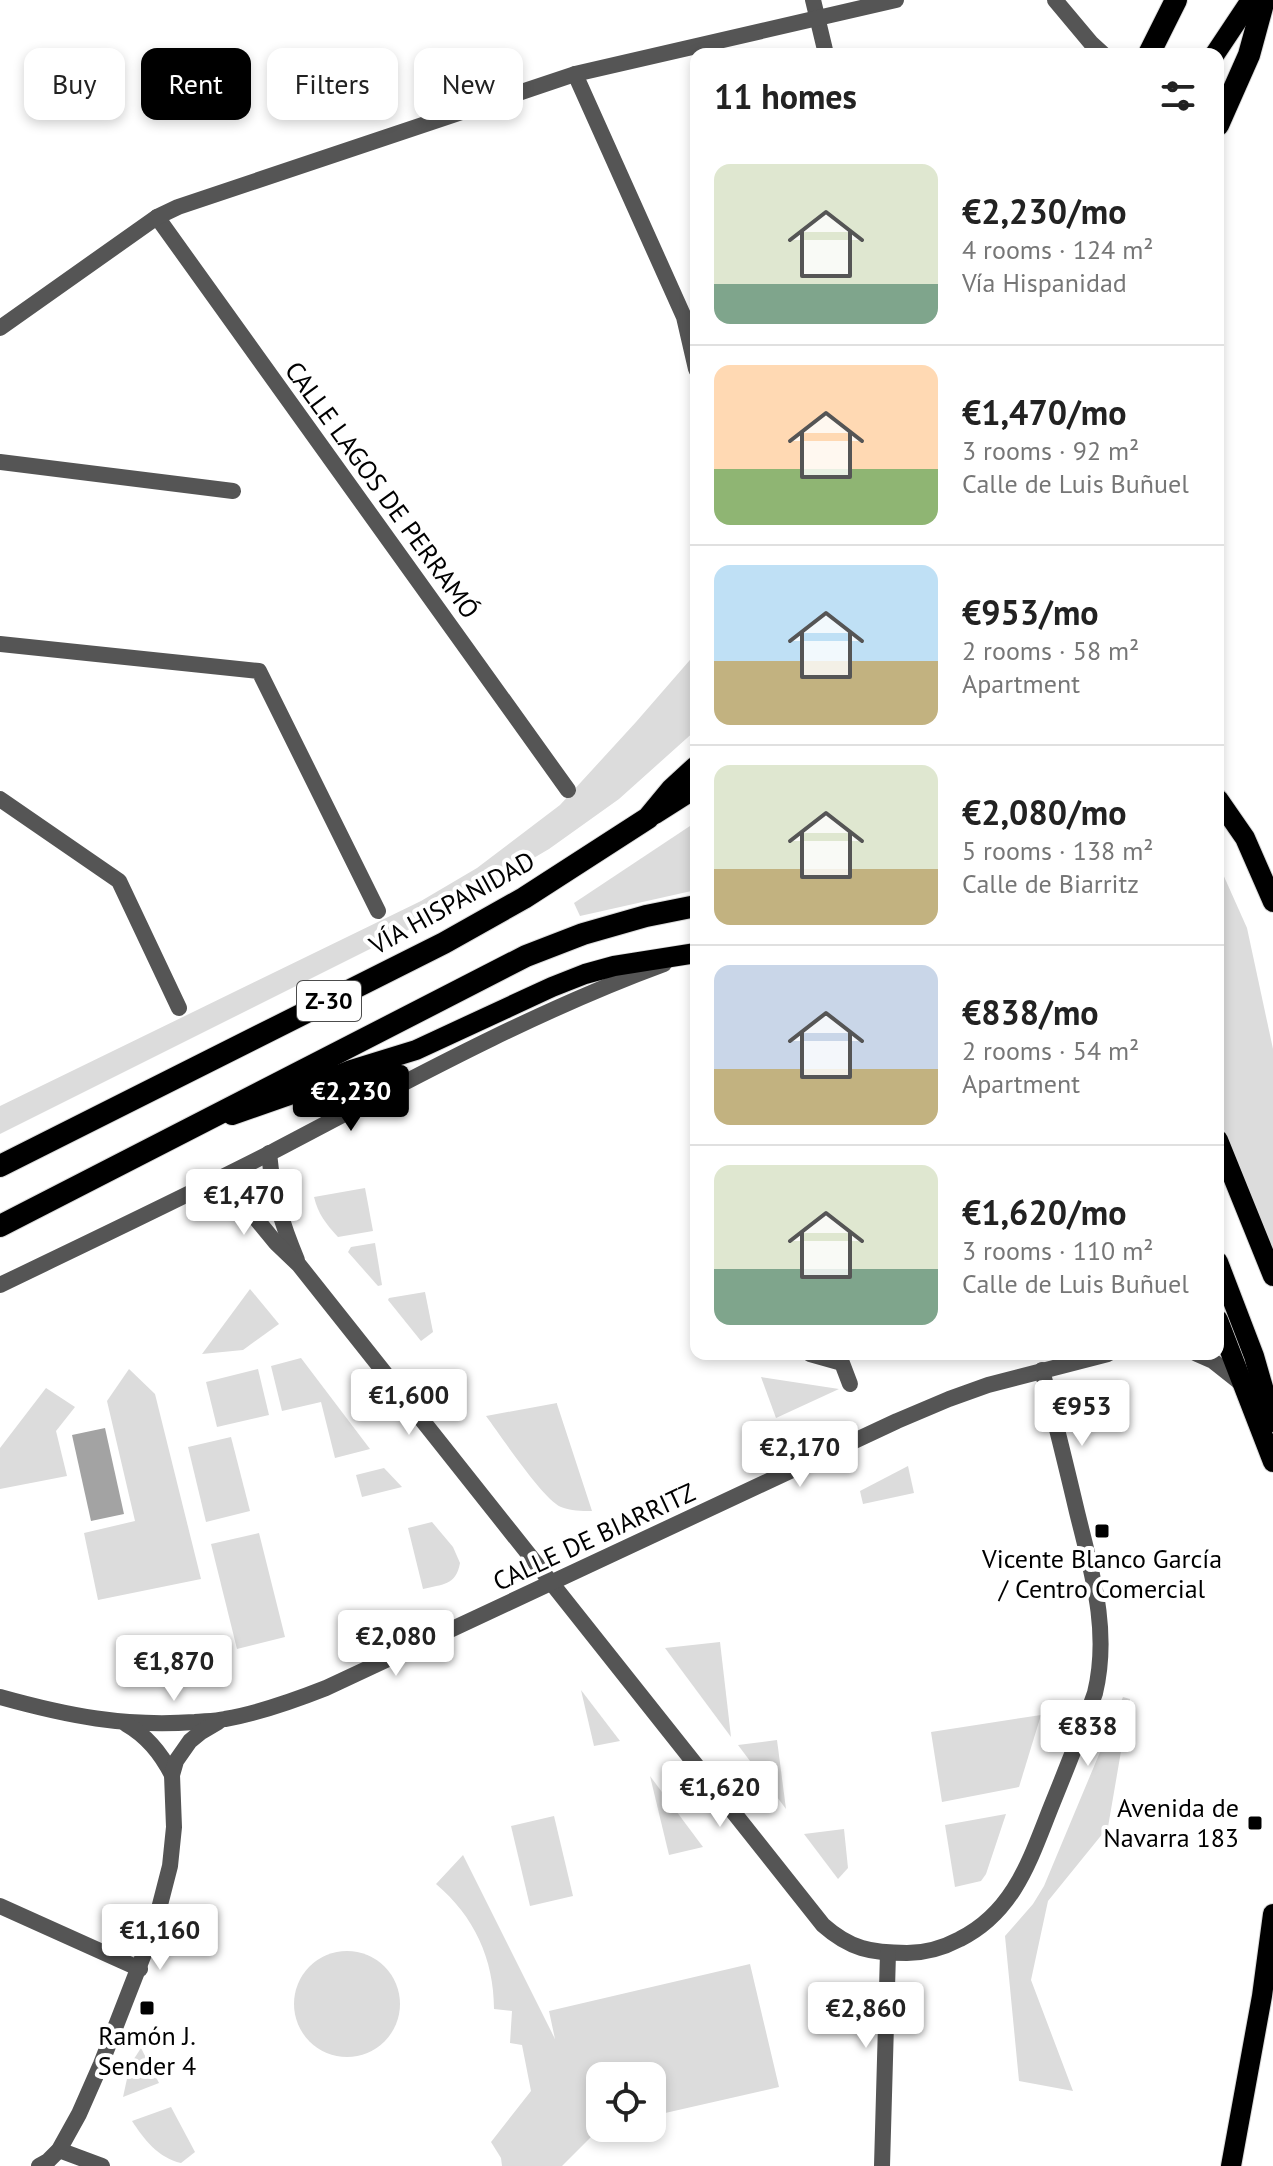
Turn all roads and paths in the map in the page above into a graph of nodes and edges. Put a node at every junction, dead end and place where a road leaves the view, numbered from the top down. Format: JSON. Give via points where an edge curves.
{"nodes":[{"id":1,"x":813,"y":0,"type":"edge"},
{"id":2,"x":896,"y":0,"type":"edge"},
{"id":3,"x":1055,"y":0,"type":"edge"},
{"id":4,"x":1176,"y":0,"type":"edge"},
{"id":5,"x":1251,"y":0,"type":"edge"},
{"id":6,"x":1264,"y":0,"type":"edge"},
{"id":7,"x":818,"y":19,"type":"junction"},
{"id":8,"x":825,"y":48,"type":"edge"},
{"id":9,"x":1096,"y":48,"type":"edge"},
{"id":10,"x":1152,"y":48,"type":"edge"},
{"id":11,"x":1219,"y":48,"type":"edge"},
{"id":12,"x":575,"y":74,"type":"junction"},
{"id":13,"x":1224,"y":111,"type":"edge"},
{"id":14,"x":157,"y":217,"type":"junction"},
{"id":15,"x":0,"y":328,"type":"edge"},
{"id":16,"x":690,"y":343,"type":"edge"},
{"id":17,"x":0,"y":462,"type":"edge"},
{"id":18,"x":233,"y":491,"type":"dead end"},
{"id":19,"x":0,"y":644,"type":"edge"},
{"id":20,"x":690,"y":772,"type":"edge"},
{"id":21,"x":568,"y":790,"type":"dead end"},
{"id":22,"x":690,"y":792,"type":"edge"},
{"id":23,"x":0,"y":799,"type":"edge"},
{"id":24,"x":1224,"y":808,"type":"edge"},
{"id":25,"x":648,"y":818,"type":"junction"},
{"id":26,"x":1273,"y":902,"type":"edge"},
{"id":27,"x":690,"y":907,"type":"edge"},
{"id":28,"x":378,"y":911,"type":"dead end"},
{"id":29,"x":690,"y":955,"type":"edge"},
{"id":30,"x":690,"y":955,"type":"edge"},
{"id":31,"x":179,"y":1008,"type":"dead end"},
{"id":32,"x":180,"y":1134,"type":"junction"},
{"id":33,"x":269,"y":1153,"type":"junction"},
{"id":34,"x":1224,"y":1155,"type":"edge"},
{"id":35,"x":0,"y":1166,"type":"edge"},
{"id":36,"x":222,"y":1177,"type":"junction"},
{"id":37,"x":0,"y":1226,"type":"edge"},
{"id":38,"x":299,"y":1265,"type":"junction"},
{"id":39,"x":1273,"y":1276,"type":"edge"},
{"id":40,"x":1224,"y":1278,"type":"edge"},
{"id":41,"x":0,"y":1285,"type":"edge"},
{"id":42,"x":1224,"y":1335,"type":"edge"},
{"id":43,"x":844,"y":1360,"type":"edge"},
{"id":44,"x":1083,"y":1360,"type":"edge"},
{"id":45,"x":1211,"y":1360,"type":"edge"},
{"id":46,"x":1042,"y":1370,"type":"junction"},
{"id":47,"x":850,"y":1384,"type":"dead end"},
{"id":48,"x":1244,"y":1386,"type":"junction"},
{"id":49,"x":1273,"y":1422,"type":"edge"},
{"id":50,"x":1273,"y":1462,"type":"edge"},
{"id":51,"x":550,"y":1583,"type":"junction"},
{"id":52,"x":0,"y":1697,"type":"edge"},
{"id":53,"x":223,"y":1720,"type":"junction"},
{"id":54,"x":125,"y":1723,"type":"junction"},
{"id":55,"x":172,"y":1775,"type":"junction"},
{"id":56,"x":0,"y":1906,"type":"edge"},
{"id":57,"x":1273,"y":1914,"type":"edge"},
{"id":58,"x":888,"y":1953,"type":"junction"},
{"id":59,"x":140,"y":1969,"type":"junction"},
{"id":60,"x":59,"y":2150,"type":"junction"},
{"id":61,"x":39,"y":2166,"type":"edge"},
{"id":62,"x":102,"y":2166,"type":"edge"},
{"id":63,"x":882,"y":2166,"type":"edge"},
{"id":64,"x":1231,"y":2166,"type":"edge"}],
"edges":[{"from":1,"to":7,"type":"street"},
{"from":2,"to":7,"type":"street"},
{"from":3,"to":9,"type":"street"},
{"from":4,"to":10,"type":"highway"},
{"from":5,"to":11,"type":"main road"},
{"from":6,"to":13,"type":"highway","via":[[1249,55]]},
{"from":7,"to":8,"type":"street"},
{"from":7,"to":12,"type":"street"},
{"from":12,"to":14,"type":"street"},
{"from":12,"to":16,"type":"street","via":[[684,317]]},
{"from":14,"to":15,"type":"street"},
{"from":14,"to":21,"type":"street","name":"CALLE LAGOS DE PERRAMÓ"},
{"from":17,"to":18,"type":"street"},
{"from":19,"to":28,"type":"street","via":[[259,671]]},
{"from":20,"to":25,"type":"highway","name":"VÍA HISPANIDAD","number":"Z-30"},
{"from":22,"to":25,"type":"main road","number":"Z-30"},
{"from":23,"to":31,"type":"street","via":[[119,881]]},
{"from":24,"to":26,"type":"main road","via":[[1245,838]]},
{"from":25,"to":35,"type":"highway","name":"VÍA HISPANIDAD","number":"Z-30","via":[[444,943]]},
{"from":27,"to":32,"type":"highway","number":"Z-30","via":[[583,934],[526,956]]},
{"from":29,"to":32,"type":"main road","via":[[585,974],[416,1050]]},
{"from":30,"to":33,"type":"street","via":[[504,1033]]},
{"from":32,"to":37,"type":"highway","number":"Z-30"},
{"from":33,"to":36,"type":"street"},
{"from":33,"to":38,"type":"street","via":[[278,1212]]},
{"from":34,"to":39,"type":"main road"},
{"from":36,"to":38,"type":"street"},
{"from":36,"to":41,"type":"street"},
{"from":38,"to":51,"type":"street"},
{"from":40,"to":49,"type":"main road"},
{"from":42,"to":48,"type":"main road"},
{"from":43,"to":47,"type":"street"},
{"from":44,"to":46,"type":"street","name":"CALLE DE BIARRITZ"},
{"from":45,"to":48,"type":"street"},
{"from":46,"to":51,"type":"street","name":"CALLE DE BIARRITZ","via":[[897,1421]]},
{"from":46,"to":58,"type":"street","via":[[1095,1587],[1101,1669],[1085,1722],[1017,1886],[975,1932],[916,1953]]},
{"from":48,"to":50,"type":"main road"},
{"from":51,"to":53,"type":"street","name":"CALLE DE BIARRITZ","via":[[326,1688]]},
{"from":51,"to":58,"type":"street","via":[[823,1925],[857,1948]]},
{"from":52,"to":54,"type":"street","name":"CALLE DE BIARRITZ","via":[[56,1713]]},
{"from":53,"to":54,"type":"street","name":"CALLE DE BIARRITZ"},
{"from":53,"to":55,"type":"street","via":[[190,1741]]},
{"from":54,"to":55,"type":"street","via":[[158,1751]]},
{"from":55,"to":59,"type":"street","via":[[170,1866]]},
{"from":56,"to":59,"type":"street"},
{"from":57,"to":64,"type":"main road"},
{"from":58,"to":63,"type":"street"},
{"from":59,"to":60,"type":"street"},
{"from":60,"to":61,"type":"street"},
{"from":60,"to":62,"type":"street"}]}
